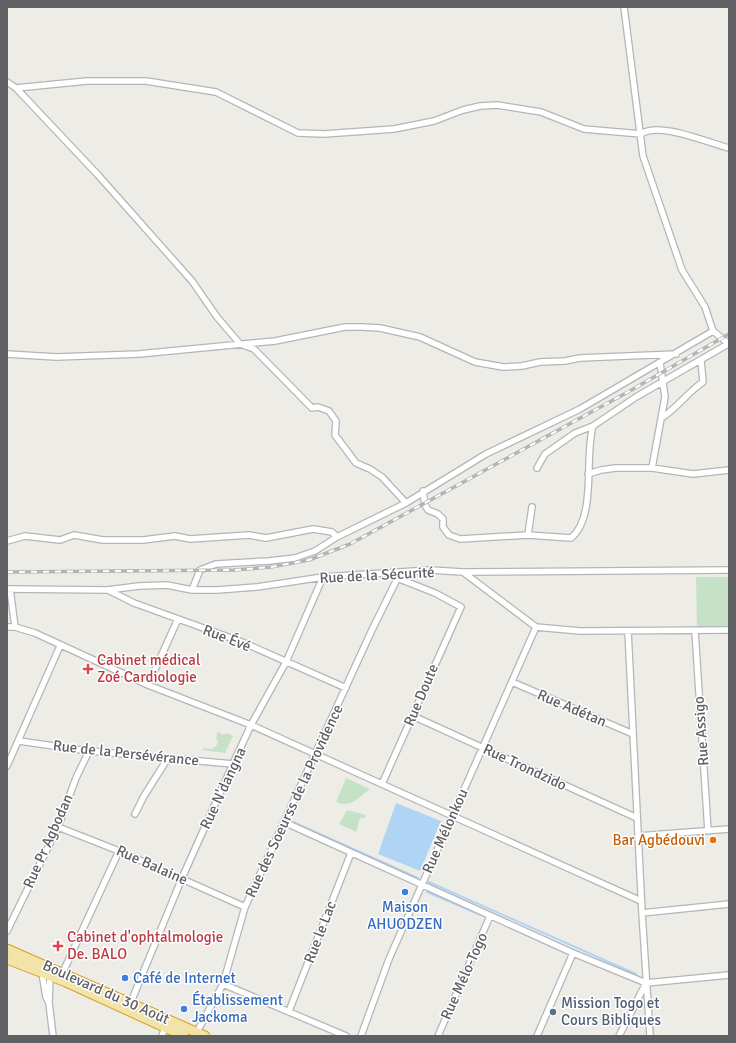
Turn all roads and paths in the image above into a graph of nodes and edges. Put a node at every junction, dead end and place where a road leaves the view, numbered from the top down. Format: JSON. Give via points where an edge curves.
{"nodes":[{"id":1,"x":624,"y":7,"type":"edge"},
{"id":2,"x":7,"y":82,"type":"edge"},
{"id":3,"x":16,"y":88,"type":"junction"},
{"id":4,"x":641,"y":134,"type":"junction"},
{"id":5,"x":729,"y":148,"type":"edge"},
{"id":6,"x":713,"y":331,"type":"junction"},
{"id":7,"x":240,"y":344,"type":"junction"},
{"id":8,"x":728,"y":344,"type":"edge"},
{"id":9,"x":7,"y":354,"type":"edge"},
{"id":10,"x":676,"y":354,"type":"junction"},
{"id":11,"x":701,"y":361,"type":"junction"},
{"id":12,"x":660,"y":363,"type":"junction"},
{"id":13,"x":664,"y":382,"type":"junction"},
{"id":14,"x":663,"y":416,"type":"junction"},
{"id":15,"x":593,"y":426,"type":"junction"},
{"id":16,"x":537,"y":468,"type":"dead end"},
{"id":17,"x":652,"y":468,"type":"junction"},
{"id":18,"x":729,"y":470,"type":"edge"},
{"id":19,"x":588,"y":474,"type":"junction"},
{"id":20,"x":423,"y":491,"type":"junction"},
{"id":21,"x":406,"y":503,"type":"junction"},
{"id":22,"x":532,"y":506,"type":"dead end"},
{"id":23,"x":528,"y":535,"type":"junction"},
{"id":24,"x":337,"y":537,"type":"junction"},
{"id":25,"x":7,"y":540,"type":"edge"},
{"id":26,"x":729,"y":570,"type":"edge"},
{"id":27,"x":463,"y":572,"type":"junction"},
{"id":28,"x":398,"y":576,"type":"junction"},
{"id":29,"x":323,"y":577,"type":"junction"},
{"id":30,"x":9,"y":589,"type":"edge"},
{"id":31,"x":107,"y":590,"type":"junction"},
{"id":32,"x":192,"y":590,"type":"junction"},
{"id":33,"x":178,"y":619,"type":"junction"},
{"id":34,"x":7,"y":627,"type":"edge"},
{"id":35,"x":15,"y":627,"type":"junction"},
{"id":36,"x":536,"y":627,"type":"junction"},
{"id":37,"x":729,"y":630,"type":"edge"},
{"id":38,"x":628,"y":631,"type":"junction"},
{"id":39,"x":695,"y":631,"type":"junction"},
{"id":40,"x":60,"y":646,"type":"junction"},
{"id":41,"x":286,"y":662,"type":"junction"},
{"id":42,"x":512,"y":682,"type":"junction"},
{"id":43,"x":148,"y":685,"type":"junction"},
{"id":44,"x":346,"y":688,"type":"junction"},
{"id":45,"x":413,"y":716,"type":"junction"},
{"id":46,"x":251,"y":725,"type":"junction"},
{"id":47,"x":633,"y":734,"type":"junction"},
{"id":48,"x":19,"y":741,"type":"junction"},
{"id":49,"x":482,"y":747,"type":"junction"},
{"id":50,"x":89,"y":751,"type":"junction"},
{"id":51,"x":315,"y":754,"type":"junction"},
{"id":52,"x":168,"y":758,"type":"junction"},
{"id":53,"x":233,"y":764,"type":"junction"},
{"id":54,"x":7,"y":766,"type":"edge"},
{"id":55,"x":382,"y":784,"type":"junction"},
{"id":56,"x":135,"y":814,"type":"dead end"},
{"id":57,"x":452,"y":816,"type":"junction"},
{"id":58,"x":637,"y":818,"type":"junction"},
{"id":59,"x":284,"y":822,"type":"junction"},
{"id":60,"x":58,"y":827,"type":"junction"},
{"id":61,"x":729,"y":829,"type":"edge"},
{"id":62,"x":708,"y":831,"type":"junction"},
{"id":63,"x":638,"y":836,"type":"junction"},
{"id":64,"x":119,"y":851,"type":"junction"},
{"id":65,"x":351,"y":853,"type":"junction"},
{"id":66,"x":182,"y":878,"type":"junction"},
{"id":67,"x":422,"y":885,"type":"junction"},
{"id":68,"x":641,"y":901,"type":"junction"},
{"id":69,"x":729,"y":904,"type":"edge"},
{"id":70,"x":245,"y":907,"type":"junction"},
{"id":71,"x":642,"y":913,"type":"junction"},
{"id":72,"x":490,"y":916,"type":"junction"},
{"id":73,"x":7,"y":931,"type":"edge"},
{"id":74,"x":7,"y":949,"type":"edge"},
{"id":75,"x":573,"y":953,"type":"junction"},
{"id":76,"x":7,"y":959,"type":"edge"},
{"id":77,"x":47,"y":971,"type":"junction"},
{"id":78,"x":63,"y":972,"type":"junction"},
{"id":79,"x":729,"y":974,"type":"edge"},
{"id":80,"x":646,"y":982,"type":"junction"},
{"id":81,"x":223,"y":984,"type":"junction"},
{"id":82,"x":131,"y":1002,"type":"junction"},
{"id":83,"x":288,"y":1011,"type":"junction"},
{"id":84,"x":163,"y":1032,"type":"edge"},
{"id":85,"x":201,"y":1034,"type":"edge"},
{"id":86,"x":53,"y":1036,"type":"edge"},
{"id":87,"x":184,"y":1036,"type":"edge"},
{"id":88,"x":346,"y":1036,"type":"edge"},
{"id":89,"x":360,"y":1036,"type":"edge"},
{"id":90,"x":438,"y":1036,"type":"edge"},
{"id":91,"x":537,"y":1036,"type":"edge"},
{"id":92,"x":619,"y":1036,"type":"edge"},
{"id":93,"x":650,"y":1036,"type":"edge"}],
"edges":[{"from":1,"to":4,"type":"street"},
{"from":2,"to":3,"type":"street"},
{"from":3,"to":4,"type":"street","via":[[87,81],[146,81],[209,90],[298,133],[324,134],[394,129],[434,122],[480,106],[497,105],[541,112],[584,129]]},
{"from":3,"to":7,"type":"street","via":[[192,281],[217,318]]},
{"from":4,"to":5,"type":"street","via":[[649,130],[661,130]]},
{"from":4,"to":6,"type":"street","via":[[643,156],[682,270],[705,307]]},
{"from":6,"to":8,"type":"street"},
{"from":6,"to":10,"type":"street"},
{"from":7,"to":9,"type":"street","via":[[139,354],[56,357]]},
{"from":7,"to":10,"type":"street","via":[[275,341],[345,327],[362,327],[380,328],[420,337],[475,362],[503,367],[580,358]]},
{"from":7,"to":21,"type":"street","via":[[254,349],[312,408],[318,407],[329,412],[336,421],[335,435],[356,463],[382,477]]},
{"from":8,"to":11,"type":"street"},
{"from":10,"to":12,"type":"street"},
{"from":11,"to":13,"type":"street"},
{"from":11,"to":14,"type":"street","via":[[703,382]]},
{"from":12,"to":13,"type":"street"},
{"from":12,"to":20,"type":"street","via":[[580,409],[486,454]]},
{"from":13,"to":14,"type":"street"},
{"from":13,"to":15,"type":"street"},
{"from":14,"to":17,"type":"street"},
{"from":15,"to":16,"type":"street","via":[[557,444],[545,454]]},
{"from":15,"to":19,"type":"street"},
{"from":17,"to":18,"type":"street","via":[[693,474]]},
{"from":17,"to":19,"type":"street","via":[[616,468]]},
{"from":19,"to":23,"type":"street","via":[[588,498],[576,534],[571,538]]},
{"from":20,"to":21,"type":"street"},
{"from":20,"to":23,"type":"street","via":[[425,505],[428,510],[438,514],[449,535],[460,539]]},
{"from":21,"to":24,"type":"street"},
{"from":22,"to":23,"type":"street"},
{"from":24,"to":25,"type":"street","via":[[332,532],[314,529],[266,538],[249,535],[103,540],[74,535],[60,540],[25,536]]},
{"from":24,"to":32,"type":"street","via":[[315,551],[295,558],[210,565],[200,570]]},
{"from":26,"to":27,"type":"street","name":"Rue de la Sécurité"},
{"from":27,"to":28,"type":"street","name":"Rue de la Sécurité","via":[[430,570]]},
{"from":27,"to":36,"type":"street"},
{"from":28,"to":29,"type":"street","name":"Rue de la Sécurité"},
{"from":28,"to":44,"type":"street","name":"Rue des Soeurss de la Providence"},
{"from":28,"to":45,"type":"street","name":"Rue Doute","via":[[461,606]]},
{"from":29,"to":32,"type":"street","name":"Rue de la Sécurité","via":[[256,587]]},
{"from":29,"to":41,"type":"street","name":"Rue N'dangna"},
{"from":30,"to":31,"type":"street","name":"Rue de la Sécurité"},
{"from":30,"to":35,"type":"street"},
{"from":31,"to":32,"type":"street","name":"Rue de la Sécurité","via":[[167,585]]},
{"from":31,"to":33,"type":"street","name":"Rue Évé"},
{"from":33,"to":41,"type":"street","name":"Rue Évé","via":[[242,642]]},
{"from":33,"to":43,"type":"street"},
{"from":34,"to":35,"type":"street"},
{"from":35,"to":40,"type":"street","via":[[35,633]]},
{"from":36,"to":38,"type":"street","via":[[580,631]]},
{"from":36,"to":42,"type":"street","name":"Rue Mélonkou"},
{"from":37,"to":39,"type":"street"},
{"from":38,"to":39,"type":"street"},
{"from":38,"to":47,"type":"street"},
{"from":39,"to":62,"type":"street","name":"Rue Assigo"},
{"from":40,"to":43,"type":"street"},
{"from":40,"to":48,"type":"street"},
{"from":41,"to":44,"type":"street","name":"Rue Évé"},
{"from":41,"to":46,"type":"street","name":"Rue N'dangna"},
{"from":42,"to":47,"type":"street","name":"Rue Adétan"},
{"from":42,"to":49,"type":"street","name":"Rue Mélonkou"},
{"from":43,"to":46,"type":"street"},
{"from":44,"to":51,"type":"street","name":"Rue des Soeurss de la Providence"},
{"from":45,"to":49,"type":"street","name":"Rue Trondzido"},
{"from":45,"to":55,"type":"street","name":"Rue Doute"},
{"from":46,"to":51,"type":"street"},
{"from":46,"to":53,"type":"street","name":"Rue N'dangna"},
{"from":47,"to":58,"type":"street"},
{"from":48,"to":50,"type":"street","name":"Rue de la Persévérance"},
{"from":48,"to":54,"type":"street"},
{"from":49,"to":57,"type":"street","name":"Rue Mélonkou"},
{"from":49,"to":58,"type":"street","name":"Rue Trondzido"},
{"from":50,"to":52,"type":"street","name":"Rue de la Persévérance"},
{"from":50,"to":60,"type":"street","name":"Rue Pr Agbodan"},
{"from":51,"to":55,"type":"street"},
{"from":51,"to":59,"type":"street","name":"Rue des Soeurss de la Providence"},
{"from":52,"to":53,"type":"street","name":"Rue de la Persévérance"},
{"from":52,"to":56,"type":"street"},
{"from":53,"to":66,"type":"street","name":"Rue N'dangna"},
{"from":55,"to":57,"type":"street"},
{"from":57,"to":67,"type":"street","name":"Rue Mélonkou"},
{"from":57,"to":68,"type":"street"},
{"from":58,"to":63,"type":"street"},
{"from":59,"to":65,"type":"street"},
{"from":59,"to":70,"type":"street","name":"Rue des Soeurss de la Providence"},
{"from":60,"to":64,"type":"street","name":"Rue Balaine"},
{"from":60,"to":73,"type":"street","name":"Rue Pr Agbodan"},
{"from":61,"to":62,"type":"street"},
{"from":62,"to":63,"type":"street"},
{"from":63,"to":68,"type":"street"},
{"from":64,"to":66,"type":"street","name":"Rue Balaine"},
{"from":64,"to":78,"type":"street"},
{"from":65,"to":67,"type":"street"},
{"from":65,"to":83,"type":"street","name":"Rue le Lac"},
{"from":66,"to":70,"type":"street","name":"Rue Balaine"},
{"from":66,"to":82,"type":"street","name":"Rue N'dangna"},
{"from":67,"to":72,"type":"street"},
{"from":67,"to":89,"type":"street","name":"Rue Mélonkou","via":[[389,959]]},
{"from":68,"to":71,"type":"street"},
{"from":69,"to":71,"type":"street"},
{"from":70,"to":81,"type":"street","name":"Rue des Soeurss de la Providence"},
{"from":71,"to":80,"type":"street"},
{"from":72,"to":75,"type":"street"},
{"from":72,"to":90,"type":"street","name":"Rue Mélo-Togo"},
{"from":74,"to":77,"type":"highway","name":"Boulevard du 30 Août"},
{"from":75,"to":80,"type":"street"},
{"from":75,"to":91,"type":"street"},
{"from":76,"to":77,"type":"highway","name":"Boulevard du 30 Août"},
{"from":77,"to":78,"type":"highway","name":"Boulevard du 30 Août"},
{"from":77,"to":84,"type":"highway","name":"Boulevard du 30 Août"},
{"from":77,"to":86,"type":"street","via":[[46,997],[50,1003]]},
{"from":78,"to":82,"type":"highway","name":"Boulevard du 30 Août"},
{"from":79,"to":80,"type":"street"},
{"from":80,"to":92,"type":"street"},
{"from":80,"to":93,"type":"street"},
{"from":81,"to":83,"type":"street"},
{"from":81,"to":85,"type":"street","name":"Rue des Soeurss de la Providence"},
{"from":82,"to":85,"type":"highway","name":"Boulevard du 30 Août"},
{"from":83,"to":88,"type":"street"},
{"from":84,"to":87,"type":"highway","name":"Boulevard du 30 Août"}]}
